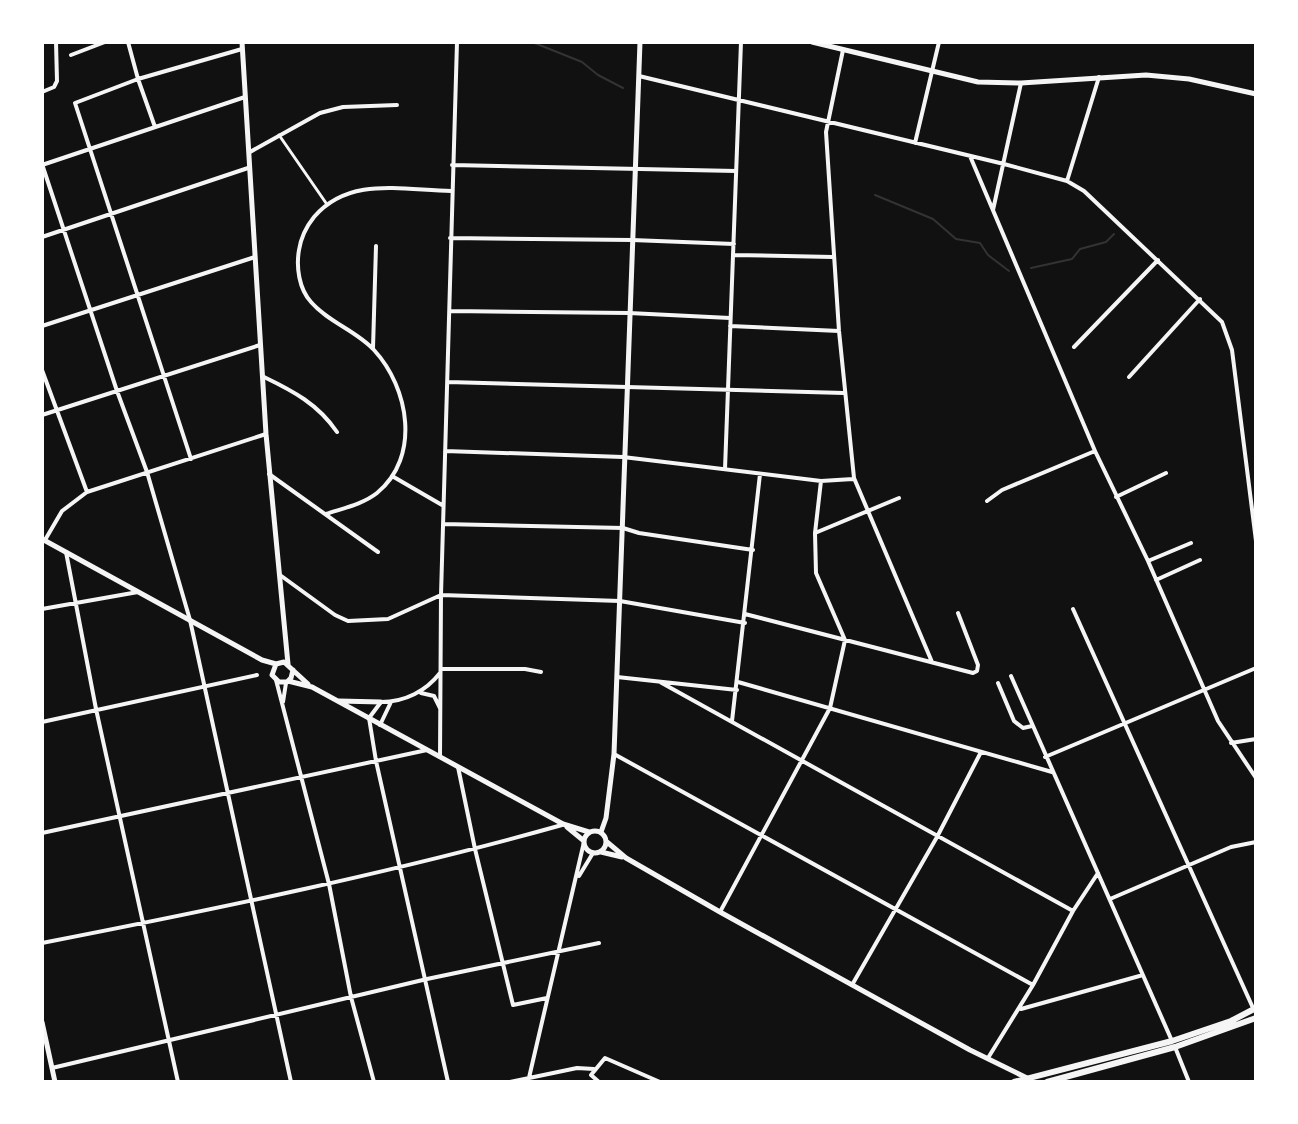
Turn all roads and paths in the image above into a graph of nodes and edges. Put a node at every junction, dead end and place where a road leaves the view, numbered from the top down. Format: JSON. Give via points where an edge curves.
{"nodes":[{"id":1,"x":56,"y":42,"type":"edge"},
{"id":2,"x":105,"y":42,"type":"edge"},
{"id":3,"x":128,"y":42,"type":"edge"},
{"id":4,"x":457,"y":42,"type":"edge"},
{"id":5,"x":640,"y":42,"type":"edge"},
{"id":6,"x":741,"y":42,"type":"edge"},
{"id":7,"x":812,"y":42,"type":"edge"},
{"id":8,"x":939,"y":42,"type":"edge"},
{"id":9,"x":242,"y":45,"type":"edge"},
{"id":10,"x":843,"y":50,"type":"junction"},
{"id":11,"x":71,"y":55,"type":"dead end"},
{"id":12,"x":932,"y":71,"type":"junction"},
{"id":13,"x":639,"y":76,"type":"junction"},
{"id":14,"x":1099,"y":77,"type":"junction"},
{"id":15,"x":138,"y":79,"type":"junction"},
{"id":16,"x":1021,"y":83,"type":"junction"},
{"id":17,"x":42,"y":92,"type":"edge"},
{"id":18,"x":1256,"y":94,"type":"edge"},
{"id":19,"x":245,"y":97,"type":"junction"},
{"id":20,"x":740,"y":100,"type":"junction"},
{"id":21,"x":397,"y":105,"type":"dead end"},
{"id":22,"x":826,"y":122,"type":"junction"},
{"id":23,"x":155,"y":128,"type":"junction"},
{"id":24,"x":279,"y":135,"type":"junction"},
{"id":25,"x":915,"y":143,"type":"junction"},
{"id":26,"x":89,"y":150,"type":"junction"},
{"id":27,"x":248,"y":153,"type":"junction"},
{"id":28,"x":970,"y":156,"type":"junction"},
{"id":29,"x":42,"y":164,"type":"edge"},
{"id":30,"x":1004,"y":164,"type":"junction"},
{"id":31,"x":452,"y":165,"type":"junction"},
{"id":32,"x":248,"y":168,"type":"junction"},
{"id":33,"x":635,"y":168,"type":"junction"},
{"id":34,"x":736,"y":171,"type":"junction"},
{"id":35,"x":1067,"y":181,"type":"junction"},
{"id":36,"x":451,"y":191,"type":"junction"},
{"id":37,"x":326,"y":203,"type":"junction"},
{"id":38,"x":992,"y":212,"type":"junction"},
{"id":39,"x":112,"y":215,"type":"junction"},
{"id":40,"x":66,"y":230,"type":"junction"},
{"id":41,"x":42,"y":237,"type":"edge"},
{"id":42,"x":450,"y":238,"type":"junction"},
{"id":43,"x":632,"y":240,"type":"junction"},
{"id":44,"x":734,"y":244,"type":"junction"},
{"id":45,"x":376,"y":246,"type":"dead end"},
{"id":46,"x":733,"y":255,"type":"junction"},
{"id":47,"x":255,"y":257,"type":"junction"},
{"id":48,"x":833,"y":257,"type":"junction"},
{"id":49,"x":1158,"y":260,"type":"junction"},
{"id":50,"x":135,"y":296,"type":"junction"},
{"id":51,"x":1200,"y":299,"type":"junction"},
{"id":52,"x":90,"y":310,"type":"junction"},
{"id":53,"x":451,"y":311,"type":"junction"},
{"id":54,"x":629,"y":313,"type":"junction"},
{"id":55,"x":730,"y":318,"type":"junction"},
{"id":56,"x":42,"y":326,"type":"edge"},
{"id":57,"x":730,"y":326,"type":"junction"},
{"id":58,"x":839,"y":331,"type":"junction"},
{"id":59,"x":260,"y":345,"type":"junction"},
{"id":60,"x":1074,"y":347,"type":"dead end"},
{"id":61,"x":373,"y":348,"type":"junction"},
{"id":62,"x":42,"y":370,"type":"edge"},
{"id":63,"x":163,"y":376,"type":"junction"},
{"id":64,"x":264,"y":377,"type":"junction"},
{"id":65,"x":1129,"y":377,"type":"dead end"},
{"id":66,"x":448,"y":382,"type":"junction"},
{"id":67,"x":628,"y":387,"type":"junction"},
{"id":68,"x":727,"y":390,"type":"junction"},
{"id":69,"x":117,"y":391,"type":"junction"},
{"id":70,"x":844,"y":393,"type":"junction"},
{"id":71,"x":55,"y":410,"type":"junction"},
{"id":72,"x":42,"y":415,"type":"edge"},
{"id":73,"x":337,"y":432,"type":"dead end"},
{"id":74,"x":266,"y":434,"type":"junction"},
{"id":75,"x":445,"y":451,"type":"junction"},
{"id":76,"x":1095,"y":451,"type":"junction"},
{"id":77,"x":623,"y":457,"type":"junction"},
{"id":78,"x":191,"y":459,"type":"junction"},
{"id":79,"x":725,"y":469,"type":"junction"},
{"id":80,"x":147,"y":472,"type":"junction"},
{"id":81,"x":1166,"y":473,"type":"dead end"},
{"id":82,"x":269,"y":474,"type":"junction"},
{"id":83,"x":760,"y":474,"type":"junction"},
{"id":84,"x":392,"y":476,"type":"junction"},
{"id":85,"x":854,"y":478,"type":"junction"},
{"id":86,"x":821,"y":481,"type":"junction"},
{"id":87,"x":87,"y":492,"type":"junction"},
{"id":88,"x":1116,"y":497,"type":"junction"},
{"id":89,"x":899,"y":498,"type":"dead end"},
{"id":90,"x":987,"y":501,"type":"dead end"},
{"id":91,"x":443,"y":505,"type":"junction"},
{"id":92,"x":868,"y":511,"type":"junction"},
{"id":93,"x":326,"y":514,"type":"junction"},
{"id":94,"x":443,"y":524,"type":"junction"},
{"id":95,"x":623,"y":528,"type":"junction"},
{"id":96,"x":815,"y":533,"type":"junction"},
{"id":97,"x":43,"y":540,"type":"edge"},
{"id":98,"x":1256,"y":541,"type":"edge"},
{"id":99,"x":1191,"y":543,"type":"dead end"},
{"id":100,"x":753,"y":550,"type":"junction"},
{"id":101,"x":66,"y":552,"type":"junction"},
{"id":102,"x":378,"y":552,"type":"dead end"},
{"id":103,"x":1200,"y":560,"type":"dead end"},
{"id":104,"x":1148,"y":561,"type":"junction"},
{"id":105,"x":280,"y":575,"type":"junction"},
{"id":106,"x":1156,"y":580,"type":"junction"},
{"id":107,"x":139,"y":592,"type":"junction"},
{"id":108,"x":441,"y":595,"type":"junction"},
{"id":109,"x":74,"y":601,"type":"junction"},
{"id":110,"x":620,"y":601,"type":"junction"},
{"id":111,"x":42,"y":609,"type":"edge"},
{"id":112,"x":1073,"y":609,"type":"dead end"},
{"id":113,"x":958,"y":613,"type":"dead end"},
{"id":114,"x":745,"y":614,"type":"junction"},
{"id":115,"x":190,"y":620,"type":"junction"},
{"id":116,"x":745,"y":623,"type":"junction"},
{"id":117,"x":845,"y":640,"type":"junction"},
{"id":118,"x":262,"y":660,"type":"junction"},
{"id":119,"x":932,"y":662,"type":"junction"},
{"id":120,"x":276,"y":664,"type":"junction"},
{"id":121,"x":288,"y":664,"type":"junction"},
{"id":122,"x":1256,"y":668,"type":"edge"},
{"id":123,"x":293,"y":670,"type":"junction"},
{"id":124,"x":442,"y":670,"type":"junction"},
{"id":125,"x":541,"y":672,"type":"dead end"},
{"id":126,"x":257,"y":675,"type":"dead end"},
{"id":127,"x":1011,"y":676,"type":"dead end"},
{"id":128,"x":617,"y":677,"type":"junction"},
{"id":129,"x":274,"y":678,"type":"junction"},
{"id":130,"x":288,"y":681,"type":"junction"},
{"id":131,"x":660,"y":682,"type":"junction"},
{"id":132,"x":738,"y":682,"type":"junction"},
{"id":133,"x":998,"y":683,"type":"dead end"},
{"id":134,"x":202,"y":686,"type":"junction"},
{"id":135,"x":312,"y":687,"type":"junction"},
{"id":136,"x":1204,"y":689,"type":"junction"},
{"id":137,"x":737,"y":690,"type":"junction"},
{"id":138,"x":421,"y":693,"type":"junction"},
{"id":139,"x":338,"y":701,"type":"junction"},
{"id":140,"x":381,"y":702,"type":"junction"},
{"id":141,"x":391,"y":702,"type":"junction"},
{"id":142,"x":283,"y":704,"type":"junction"},
{"id":143,"x":830,"y":708,"type":"junction"},
{"id":144,"x":96,"y":709,"type":"junction"},
{"id":145,"x":441,"y":710,"type":"junction"},
{"id":146,"x":369,"y":718,"type":"junction"},
{"id":147,"x":732,"y":721,"type":"junction"},
{"id":148,"x":42,"y":722,"type":"edge"},
{"id":149,"x":1124,"y":722,"type":"junction"},
{"id":150,"x":380,"y":725,"type":"junction"},
{"id":151,"x":1032,"y":726,"type":"junction"},
{"id":152,"x":1256,"y":739,"type":"edge"},
{"id":153,"x":1231,"y":743,"type":"junction"},
{"id":154,"x":427,"y":750,"type":"junction"},
{"id":155,"x":981,"y":752,"type":"junction"},
{"id":156,"x":614,"y":754,"type":"junction"},
{"id":157,"x":440,"y":757,"type":"junction"},
{"id":158,"x":1045,"y":757,"type":"junction"},
{"id":159,"x":376,"y":761,"type":"junction"},
{"id":160,"x":803,"y":761,"type":"junction"},
{"id":161,"x":458,"y":767,"type":"junction"},
{"id":162,"x":1052,"y":772,"type":"junction"},
{"id":163,"x":301,"y":777,"type":"junction"},
{"id":164,"x":1256,"y":778,"type":"edge"},
{"id":165,"x":226,"y":793,"type":"junction"},
{"id":166,"x":120,"y":818,"type":"junction"},
{"id":167,"x":565,"y":825,"type":"junction"},
{"id":168,"x":589,"y":832,"type":"junction"},
{"id":169,"x":601,"y":832,"type":"junction"},
{"id":170,"x":42,"y":833,"type":"edge"},
{"id":171,"x":762,"y":835,"type":"junction"},
{"id":172,"x":937,"y":837,"type":"junction"},
{"id":173,"x":584,"y":842,"type":"junction"},
{"id":174,"x":607,"y":842,"type":"junction"},
{"id":175,"x":1256,"y":842,"type":"edge"},
{"id":176,"x":475,"y":849,"type":"junction"},
{"id":177,"x":597,"y":852,"type":"junction"},
{"id":178,"x":626,"y":858,"type":"junction"},
{"id":179,"x":401,"y":866,"type":"junction"},
{"id":180,"x":1190,"y":866,"type":"junction"},
{"id":181,"x":1098,"y":873,"type":"junction"},
{"id":182,"x":576,"y":882,"type":"junction"},
{"id":183,"x":329,"y":884,"type":"junction"},
{"id":184,"x":249,"y":899,"type":"junction"},
{"id":185,"x":1110,"y":899,"type":"junction"},
{"id":186,"x":897,"y":908,"type":"junction"},
{"id":187,"x":1073,"y":911,"type":"junction"},
{"id":188,"x":720,"y":912,"type":"junction"},
{"id":189,"x":143,"y":923,"type":"junction"},
{"id":190,"x":42,"y":943,"type":"edge"},
{"id":191,"x":599,"y":943,"type":"dead end"},
{"id":192,"x":559,"y":952,"type":"junction"},
{"id":193,"x":502,"y":964,"type":"junction"},
{"id":194,"x":1143,"y":975,"type":"junction"},
{"id":195,"x":427,"y":979,"type":"junction"},
{"id":196,"x":852,"y":985,"type":"junction"},
{"id":197,"x":1033,"y":985,"type":"junction"},
{"id":198,"x":351,"y":997,"type":"junction"},
{"id":199,"x":547,"y":998,"type":"junction"},
{"id":200,"x":1019,"y":1009,"type":"junction"},
{"id":201,"x":276,"y":1014,"type":"junction"},
{"id":202,"x":1255,"y":1015,"type":"edge"},
{"id":203,"x":42,"y":1022,"type":"edge"},
{"id":204,"x":168,"y":1039,"type":"junction"},
{"id":205,"x":1174,"y":1044,"type":"junction"},
{"id":206,"x":988,"y":1058,"type":"junction"},
{"id":207,"x":997,"y":1063,"type":"junction"},
{"id":208,"x":52,"y":1068,"type":"junction"},
{"id":209,"x":595,"y":1069,"type":"junction"},
{"id":210,"x":528,"y":1080,"type":"edge"},
{"id":211,"x":1021,"y":1081,"type":"edge"},
{"id":212,"x":55,"y":1082,"type":"edge"},
{"id":213,"x":178,"y":1082,"type":"edge"},
{"id":214,"x":291,"y":1082,"type":"edge"},
{"id":215,"x":374,"y":1082,"type":"edge"},
{"id":216,"x":448,"y":1082,"type":"edge"},
{"id":217,"x":510,"y":1082,"type":"edge"},
{"id":218,"x":599,"y":1082,"type":"edge"},
{"id":219,"x":660,"y":1082,"type":"edge"},
{"id":220,"x":1047,"y":1082,"type":"edge"},
{"id":221,"x":1189,"y":1082,"type":"edge"}],
"edges":[{"from":1,"to":17,"type":"street","via":[[57,81]]},
{"from":2,"to":11,"type":"street"},
{"from":3,"to":15,"type":"street"},
{"from":4,"to":31,"type":"street"},
{"from":5,"to":13,"type":"main road"},
{"from":6,"to":20,"type":"street"},
{"from":7,"to":10,"type":"main road"},
{"from":8,"to":12,"type":"street"},
{"from":9,"to":15,"type":"street"},
{"from":9,"to":19,"type":"main road"},
{"from":10,"to":12,"type":"main road"},
{"from":10,"to":22,"type":"street"},
{"from":12,"to":16,"type":"main road","via":[[978,82]]},
{"from":12,"to":25,"type":"street"},
{"from":13,"to":20,"type":"street"},
{"from":13,"to":33,"type":"main road"},
{"from":14,"to":16,"type":"main road"},
{"from":14,"to":18,"type":"main road","via":[[1165,76]]},
{"from":14,"to":35,"type":"street"},
{"from":15,"to":23,"type":"street"},
{"from":15,"to":26,"type":"street","via":[[75,103]]},
{"from":16,"to":30,"type":"street"},
{"from":19,"to":23,"type":"street"},
{"from":19,"to":27,"type":"main road"},
{"from":20,"to":22,"type":"street"},
{"from":20,"to":34,"type":"street"},
{"from":21,"to":24,"type":"street","via":[[343,107]]},
{"from":22,"to":25,"type":"street"},
{"from":22,"to":48,"type":"street"},
{"from":23,"to":26,"type":"street"},
{"from":24,"to":27,"type":"street"},
{"from":24,"to":37,"type":"street"},
{"from":25,"to":28,"type":"street"},
{"from":26,"to":29,"type":"street"},
{"from":26,"to":39,"type":"street"},
{"from":27,"to":32,"type":"main road"},
{"from":28,"to":30,"type":"street"},
{"from":28,"to":38,"type":"street"},
{"from":29,"to":40,"type":"street"},
{"from":30,"to":35,"type":"street"},
{"from":30,"to":38,"type":"street"},
{"from":31,"to":33,"type":"street"},
{"from":31,"to":36,"type":"street"},
{"from":32,"to":39,"type":"street"},
{"from":32,"to":47,"type":"main road"},
{"from":33,"to":34,"type":"street"},
{"from":33,"to":43,"type":"main road"},
{"from":34,"to":44,"type":"street"},
{"from":35,"to":49,"type":"street"},
{"from":36,"to":37,"type":"street","via":[[363,189]]},
{"from":36,"to":42,"type":"street"},
{"from":37,"to":61,"type":"street","via":[[301,238],[303,291],[333,321]]},
{"from":38,"to":76,"type":"street"},
{"from":39,"to":40,"type":"street"},
{"from":39,"to":50,"type":"street"},
{"from":40,"to":41,"type":"street"},
{"from":40,"to":52,"type":"street"},
{"from":42,"to":43,"type":"street"},
{"from":42,"to":53,"type":"street"},
{"from":43,"to":44,"type":"street"},
{"from":43,"to":54,"type":"main road"},
{"from":44,"to":46,"type":"street"},
{"from":45,"to":61,"type":"street"},
{"from":46,"to":48,"type":"street"},
{"from":46,"to":55,"type":"street"},
{"from":47,"to":50,"type":"street"},
{"from":47,"to":59,"type":"main road"},
{"from":48,"to":58,"type":"street"},
{"from":49,"to":51,"type":"street"},
{"from":49,"to":60,"type":"street"},
{"from":50,"to":52,"type":"street"},
{"from":50,"to":63,"type":"street"},
{"from":51,"to":65,"type":"street"},
{"from":51,"to":98,"type":"street","via":[[1230,339]]},
{"from":52,"to":56,"type":"street"},
{"from":52,"to":69,"type":"street"},
{"from":53,"to":54,"type":"street"},
{"from":53,"to":66,"type":"street"},
{"from":54,"to":55,"type":"street"},
{"from":54,"to":67,"type":"main road"},
{"from":55,"to":57,"type":"street"},
{"from":57,"to":58,"type":"street"},
{"from":57,"to":68,"type":"street"},
{"from":58,"to":70,"type":"street"},
{"from":59,"to":63,"type":"street"},
{"from":59,"to":64,"type":"main road"},
{"from":61,"to":84,"type":"street","via":[[404,403],[404,443]]},
{"from":62,"to":71,"type":"street"},
{"from":63,"to":69,"type":"street"},
{"from":63,"to":78,"type":"street"},
{"from":64,"to":73,"type":"street","via":[[317,408]]},
{"from":64,"to":74,"type":"main road"},
{"from":66,"to":67,"type":"street"},
{"from":66,"to":75,"type":"street"},
{"from":67,"to":68,"type":"street"},
{"from":67,"to":77,"type":"main road"},
{"from":68,"to":70,"type":"street"},
{"from":68,"to":79,"type":"street"},
{"from":69,"to":71,"type":"street"},
{"from":69,"to":80,"type":"street"},
{"from":70,"to":85,"type":"street"},
{"from":71,"to":72,"type":"street"},
{"from":71,"to":87,"type":"street"},
{"from":74,"to":78,"type":"street"},
{"from":74,"to":82,"type":"main road"},
{"from":75,"to":77,"type":"street"},
{"from":75,"to":91,"type":"street"},
{"from":76,"to":88,"type":"street"},
{"from":76,"to":90,"type":"street"},
{"from":77,"to":79,"type":"street"},
{"from":77,"to":95,"type":"main road"},
{"from":78,"to":80,"type":"street"},
{"from":79,"to":83,"type":"street"},
{"from":80,"to":87,"type":"street"},
{"from":80,"to":115,"type":"street"},
{"from":81,"to":88,"type":"street"},
{"from":82,"to":93,"type":"street"},
{"from":82,"to":105,"type":"main road"},
{"from":83,"to":86,"type":"street"},
{"from":83,"to":100,"type":"street"},
{"from":84,"to":91,"type":"street"},
{"from":84,"to":93,"type":"street","via":[[367,500]]},
{"from":85,"to":86,"type":"street"},
{"from":85,"to":92,"type":"street"},
{"from":86,"to":96,"type":"street"},
{"from":87,"to":97,"type":"street","via":[[62,511]]},
{"from":88,"to":104,"type":"street"},
{"from":89,"to":92,"type":"street"},
{"from":91,"to":94,"type":"street"},
{"from":92,"to":96,"type":"street"},
{"from":92,"to":119,"type":"street"},
{"from":93,"to":102,"type":"street"},
{"from":94,"to":95,"type":"street"},
{"from":94,"to":108,"type":"street"},
{"from":95,"to":100,"type":"street"},
{"from":95,"to":110,"type":"main road"},
{"from":96,"to":117,"type":"street","via":[[816,573]]},
{"from":97,"to":101,"type":"main road"},
{"from":99,"to":104,"type":"street"},
{"from":100,"to":114,"type":"street"},
{"from":101,"to":107,"type":"main road"},
{"from":101,"to":109,"type":"street"},
{"from":103,"to":106,"type":"street"},
{"from":104,"to":106,"type":"street"},
{"from":105,"to":108,"type":"street","via":[[348,621],[388,619]]},
{"from":105,"to":121,"type":"main road"},
{"from":106,"to":136,"type":"street"},
{"from":107,"to":109,"type":"street"},
{"from":107,"to":115,"type":"main road"},
{"from":108,"to":110,"type":"street"},
{"from":108,"to":124,"type":"street"},
{"from":109,"to":111,"type":"street"},
{"from":109,"to":144,"type":"street"},
{"from":110,"to":116,"type":"street"},
{"from":110,"to":128,"type":"main road"},
{"from":112,"to":149,"type":"street"},
{"from":113,"to":119,"type":"street","via":[[979,668],[973,673]]},
{"from":114,"to":116,"type":"street"},
{"from":114,"to":117,"type":"street"},
{"from":115,"to":118,"type":"main road"},
{"from":115,"to":134,"type":"street"},
{"from":116,"to":132,"type":"street"},
{"from":117,"to":119,"type":"street"},
{"from":117,"to":143,"type":"street"},
{"from":118,"to":120,"type":"main road"},
{"from":118,"to":129,"type":"main road"},
{"from":120,"to":121,"type":"main road"},
{"from":120,"to":129,"type":"main road"},
{"from":121,"to":123,"type":"main road"},
{"from":122,"to":136,"type":"street"},
{"from":123,"to":130,"type":"main road"},
{"from":123,"to":135,"type":"main road"},
{"from":124,"to":125,"type":"street"},
{"from":124,"to":138,"type":"street"},
{"from":124,"to":145,"type":"street"},
{"from":126,"to":134,"type":"street"},
{"from":127,"to":151,"type":"street"},
{"from":128,"to":131,"type":"street"},
{"from":128,"to":156,"type":"main road"},
{"from":129,"to":130,"type":"main road"},
{"from":129,"to":142,"type":"street"},
{"from":130,"to":135,"type":"main road"},
{"from":130,"to":142,"type":"street"},
{"from":131,"to":137,"type":"street"},
{"from":131,"to":147,"type":"street"},
{"from":132,"to":137,"type":"street"},
{"from":132,"to":143,"type":"street"},
{"from":133,"to":151,"type":"street","via":[[1014,721],[1023,728]]},
{"from":134,"to":144,"type":"street"},
{"from":134,"to":165,"type":"street"},
{"from":135,"to":139,"type":"main road"},
{"from":136,"to":149,"type":"street"},
{"from":136,"to":153,"type":"street"},
{"from":137,"to":147,"type":"street"},
{"from":138,"to":141,"type":"street"},
{"from":138,"to":145,"type":"street","via":[[434,696]]},
{"from":139,"to":140,"type":"main road"},
{"from":139,"to":146,"type":"main road"},
{"from":140,"to":141,"type":"street"},
{"from":140,"to":146,"type":"street"},
{"from":141,"to":150,"type":"street"},
{"from":142,"to":163,"type":"street"},
{"from":143,"to":155,"type":"street"},
{"from":143,"to":160,"type":"street"},
{"from":144,"to":148,"type":"street"},
{"from":144,"to":166,"type":"street"},
{"from":145,"to":157,"type":"street"},
{"from":146,"to":150,"type":"main road"},
{"from":146,"to":159,"type":"street"},
{"from":147,"to":160,"type":"street"},
{"from":149,"to":158,"type":"street"},
{"from":149,"to":180,"type":"street"},
{"from":150,"to":154,"type":"main road"},
{"from":151,"to":158,"type":"street"},
{"from":152,"to":153,"type":"street"},
{"from":153,"to":164,"type":"street"},
{"from":154,"to":157,"type":"main road"},
{"from":154,"to":159,"type":"street"},
{"from":155,"to":162,"type":"street"},
{"from":155,"to":172,"type":"street"},
{"from":156,"to":169,"type":"main road"},
{"from":156,"to":171,"type":"street"},
{"from":157,"to":161,"type":"main road"},
{"from":158,"to":162,"type":"street"},
{"from":159,"to":163,"type":"street"},
{"from":159,"to":179,"type":"street"},
{"from":160,"to":171,"type":"street"},
{"from":160,"to":172,"type":"street"},
{"from":161,"to":167,"type":"main road"},
{"from":161,"to":176,"type":"street"},
{"from":162,"to":181,"type":"street"},
{"from":163,"to":165,"type":"street"},
{"from":163,"to":183,"type":"street"},
{"from":165,"to":166,"type":"street"},
{"from":165,"to":184,"type":"street"},
{"from":166,"to":170,"type":"street"},
{"from":166,"to":189,"type":"street"},
{"from":167,"to":168,"type":"main road"},
{"from":167,"to":173,"type":"main road"},
{"from":167,"to":176,"type":"street"},
{"from":168,"to":169,"type":"main road"},
{"from":168,"to":173,"type":"main road"},
{"from":169,"to":174,"type":"main road"},
{"from":171,"to":186,"type":"street"},
{"from":171,"to":188,"type":"street"},
{"from":172,"to":186,"type":"street"},
{"from":172,"to":187,"type":"street"},
{"from":173,"to":177,"type":"main road"},
{"from":173,"to":182,"type":"street"},
{"from":174,"to":177,"type":"main road"},
{"from":174,"to":178,"type":"main road"},
{"from":175,"to":180,"type":"street"},
{"from":176,"to":179,"type":"street"},
{"from":176,"to":193,"type":"street"},
{"from":177,"to":178,"type":"main road"},
{"from":177,"to":182,"type":"street"},
{"from":178,"to":188,"type":"main road"},
{"from":179,"to":183,"type":"street"},
{"from":179,"to":195,"type":"street"},
{"from":180,"to":185,"type":"street"},
{"from":180,"to":202,"type":"street"},
{"from":181,"to":185,"type":"street"},
{"from":181,"to":187,"type":"street"},
{"from":182,"to":192,"type":"street"},
{"from":183,"to":184,"type":"street"},
{"from":183,"to":198,"type":"street"},
{"from":184,"to":189,"type":"street"},
{"from":184,"to":201,"type":"street"},
{"from":185,"to":194,"type":"street"},
{"from":186,"to":196,"type":"street"},
{"from":186,"to":197,"type":"street"},
{"from":187,"to":197,"type":"street"},
{"from":188,"to":196,"type":"main road"},
{"from":189,"to":190,"type":"street"},
{"from":189,"to":204,"type":"street"},
{"from":191,"to":192,"type":"street"},
{"from":192,"to":193,"type":"street"},
{"from":192,"to":199,"type":"street"},
{"from":193,"to":195,"type":"street"},
{"from":193,"to":199,"type":"street","via":[[513,1005]]},
{"from":194,"to":200,"type":"street"},
{"from":194,"to":205,"type":"street"},
{"from":195,"to":198,"type":"street"},
{"from":195,"to":216,"type":"street"},
{"from":196,"to":206,"type":"main road"},
{"from":197,"to":200,"type":"street"},
{"from":198,"to":201,"type":"street"},
{"from":198,"to":215,"type":"street"},
{"from":199,"to":210,"type":"street"},
{"from":200,"to":206,"type":"street"},
{"from":201,"to":204,"type":"street"},
{"from":201,"to":214,"type":"street"},
{"from":202,"to":205,"type":"main road"},
{"from":203,"to":208,"type":"main road"},
{"from":204,"to":208,"type":"street"},
{"from":204,"to":213,"type":"street"},
{"from":205,"to":211,"type":"main road"},
{"from":205,"to":220,"type":"main road"},
{"from":205,"to":221,"type":"street"},
{"from":206,"to":207,"type":"main road"},
{"from":207,"to":211,"type":"main road"},
{"from":207,"to":211,"type":"main road"},
{"from":208,"to":212,"type":"main road"},
{"from":209,"to":210,"type":"street"},
{"from":209,"to":218,"type":"street","via":[[591,1077]]},
{"from":209,"to":219,"type":"street","via":[[608,1058]]},
{"from":210,"to":217,"type":"street"}]}
